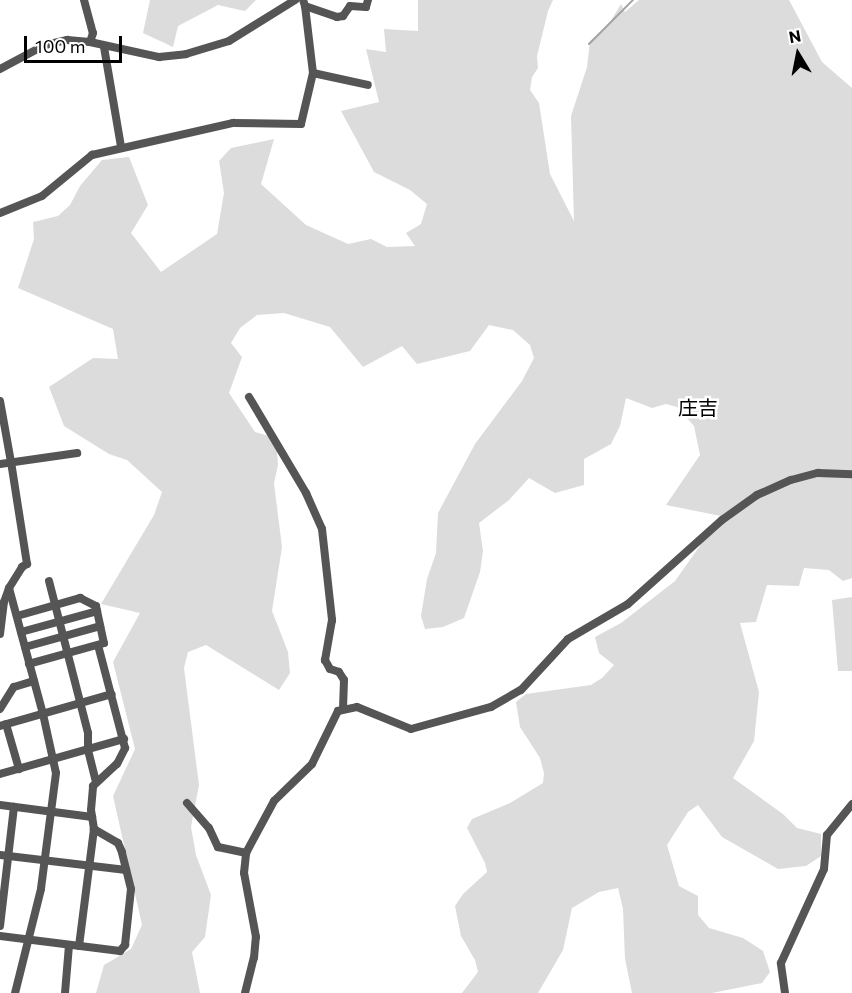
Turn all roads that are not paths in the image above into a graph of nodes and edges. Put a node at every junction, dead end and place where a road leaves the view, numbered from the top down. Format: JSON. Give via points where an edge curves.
{"nodes":[{"id":1,"x":84,"y":0,"type":"edge"},
{"id":2,"x":296,"y":0,"type":"edge"},
{"id":3,"x":368,"y":0,"type":"edge"},
{"id":4,"x":304,"y":3,"type":"edge"},
{"id":5,"x":90,"y":42,"type":"junction"},
{"id":6,"x":104,"y":47,"type":"junction"},
{"id":7,"x":0,"y":69,"type":"edge"},
{"id":8,"x":313,"y":73,"type":"junction"},
{"id":9,"x":368,"y":85,"type":"dead end"},
{"id":10,"x":121,"y":146,"type":"junction"},
{"id":11,"x":0,"y":213,"type":"edge"},
{"id":12,"x":249,"y":397,"type":"dead end"},
{"id":13,"x":0,"y":401,"type":"edge"},
{"id":14,"x":77,"y":453,"type":"dead end"},
{"id":15,"x":11,"y":462,"type":"junction"},
{"id":16,"x":0,"y":464,"type":"edge"},
{"id":17,"x":852,"y":474,"type":"edge"},
{"id":18,"x":49,"y":581,"type":"dead end"},
{"id":19,"x":9,"y":588,"type":"junction"},
{"id":20,"x":55,"y":606,"type":"junction"},
{"id":21,"x":97,"y":611,"type":"junction"},
{"id":22,"x":16,"y":616,"type":"junction"},
{"id":23,"x":59,"y":621,"type":"junction"},
{"id":24,"x":100,"y":626,"type":"junction"},
{"id":25,"x":21,"y":632,"type":"junction"},
{"id":26,"x":0,"y":634,"type":"edge"},
{"id":27,"x":63,"y":636,"type":"junction"},
{"id":28,"x":98,"y":645,"type":"junction"},
{"id":29,"x":25,"y":647,"type":"junction"},
{"id":30,"x":68,"y":653,"type":"junction"},
{"id":31,"x":29,"y":663,"type":"junction"},
{"id":32,"x":34,"y":681,"type":"junction"},
{"id":33,"x":112,"y":694,"type":"junction"},
{"id":34,"x":80,"y":703,"type":"junction"},
{"id":35,"x":343,"y":708,"type":"junction"},
{"id":36,"x":0,"y":709,"type":"edge"},
{"id":37,"x":43,"y":714,"type":"junction"},
{"id":38,"x":3,"y":725,"type":"edge"},
{"id":39,"x":124,"y":740,"type":"junction"},
{"id":40,"x":88,"y":750,"type":"junction"},
{"id":41,"x":54,"y":760,"type":"junction"},
{"id":42,"x":19,"y":769,"type":"junction"},
{"id":43,"x":0,"y":774,"type":"edge"},
{"id":44,"x":96,"y":781,"type":"junction"},
{"id":45,"x":187,"y":804,"type":"dead end"},
{"id":46,"x":852,"y":804,"type":"edge"},
{"id":47,"x":0,"y":805,"type":"edge"},
{"id":48,"x":14,"y":807,"type":"junction"},
{"id":49,"x":51,"y":812,"type":"junction"},
{"id":50,"x":92,"y":817,"type":"junction"},
{"id":51,"x":94,"y":829,"type":"junction"},
{"id":52,"x":246,"y":853,"type":"junction"},
{"id":53,"x":4,"y":855,"type":"edge"},
{"id":54,"x":46,"y":860,"type":"junction"},
{"id":55,"x":88,"y":866,"type":"junction"},
{"id":56,"x":126,"y":870,"type":"junction"},
{"id":57,"x":0,"y":926,"type":"edge"},
{"id":58,"x":0,"y":936,"type":"edge"},
{"id":59,"x":29,"y":940,"type":"junction"},
{"id":60,"x":74,"y":945,"type":"junction"},
{"id":61,"x":15,"y":993,"type":"edge"},
{"id":62,"x":65,"y":993,"type":"edge"},
{"id":63,"x":245,"y":993,"type":"edge"},
{"id":64,"x":785,"y":993,"type":"edge"}],
"edges":[{"from":1,"to":5,"type":"street","via":[[93,33]]},
{"from":2,"to":6,"type":"street","via":[[235,38],[186,54],[159,57]]},
{"from":3,"to":4,"type":"street","via":[[366,7],[350,6],[343,16]]},
{"from":4,"to":8,"type":"street"},
{"from":5,"to":6,"type":"street"},
{"from":5,"to":7,"type":"street","via":[[67,40],[45,45]]},
{"from":6,"to":10,"type":"street"},
{"from":8,"to":9,"type":"street"},
{"from":8,"to":10,"type":"street","via":[[301,124],[233,123]]},
{"from":10,"to":11,"type":"street","via":[[92,155],[42,196]]},
{"from":12,"to":35,"type":"street","via":[[322,529],[332,620],[325,660],[344,680]]},
{"from":13,"to":15,"type":"street"},
{"from":14,"to":15,"type":"street"},
{"from":15,"to":16,"type":"street"},
{"from":15,"to":19,"type":"street","via":[[27,564]]},
{"from":17,"to":35,"type":"street","via":[[818,473],[757,495],[722,520],[628,604],[568,639],[521,690],[491,706],[411,729],[368,710]]},
{"from":18,"to":20,"type":"street"},
{"from":19,"to":22,"type":"street"},
{"from":19,"to":26,"type":"street"},
{"from":20,"to":21,"type":"street","via":[[80,598],[96,606]]},
{"from":20,"to":22,"type":"street"},
{"from":20,"to":23,"type":"street"},
{"from":21,"to":23,"type":"street"},
{"from":21,"to":24,"type":"street"},
{"from":22,"to":25,"type":"street"},
{"from":23,"to":25,"type":"street"},
{"from":23,"to":27,"type":"street"},
{"from":24,"to":27,"type":"street"},
{"from":24,"to":28,"type":"street","via":[[104,643]]},
{"from":25,"to":29,"type":"street"},
{"from":27,"to":29,"type":"street"},
{"from":27,"to":30,"type":"street"},
{"from":28,"to":30,"type":"street"},
{"from":28,"to":33,"type":"street"},
{"from":29,"to":31,"type":"street"},
{"from":30,"to":31,"type":"street"},
{"from":30,"to":34,"type":"street"},
{"from":31,"to":32,"type":"street"},
{"from":32,"to":36,"type":"street","via":[[14,687]]},
{"from":32,"to":37,"type":"street"},
{"from":33,"to":34,"type":"street"},
{"from":33,"to":39,"type":"street"},
{"from":34,"to":37,"type":"street"},
{"from":34,"to":40,"type":"street"},
{"from":35,"to":52,"type":"street","via":[[333,717],[312,764],[274,801]]},
{"from":37,"to":38,"type":"street"},
{"from":37,"to":41,"type":"street"},
{"from":38,"to":42,"type":"street"},
{"from":39,"to":40,"type":"street"},
{"from":39,"to":44,"type":"street","via":[[120,759]]},
{"from":40,"to":41,"type":"street"},
{"from":40,"to":44,"type":"street"},
{"from":41,"to":42,"type":"street"},
{"from":41,"to":49,"type":"street"},
{"from":42,"to":43,"type":"street"},
{"from":44,"to":50,"type":"street","via":[[91,794]]},
{"from":45,"to":52,"type":"street","via":[[219,847]]},
{"from":46,"to":64,"type":"street","via":[[827,835],[824,869],[781,963]]},
{"from":47,"to":48,"type":"street"},
{"from":48,"to":49,"type":"street"},
{"from":48,"to":53,"type":"street"},
{"from":49,"to":50,"type":"street"},
{"from":49,"to":54,"type":"street"},
{"from":50,"to":51,"type":"street"},
{"from":51,"to":55,"type":"street"},
{"from":51,"to":56,"type":"street","via":[[118,843]]},
{"from":52,"to":63,"type":"street","via":[[244,873],[256,937]]},
{"from":53,"to":54,"type":"street"},
{"from":53,"to":57,"type":"street"},
{"from":54,"to":55,"type":"street"},
{"from":54,"to":59,"type":"street"},
{"from":55,"to":56,"type":"street"},
{"from":55,"to":60,"type":"street"},
{"from":56,"to":60,"type":"street","via":[[131,890],[125,945],[120,951]]},
{"from":58,"to":59,"type":"street"},
{"from":59,"to":60,"type":"street"},
{"from":59,"to":61,"type":"street"},
{"from":60,"to":62,"type":"street"}]}
